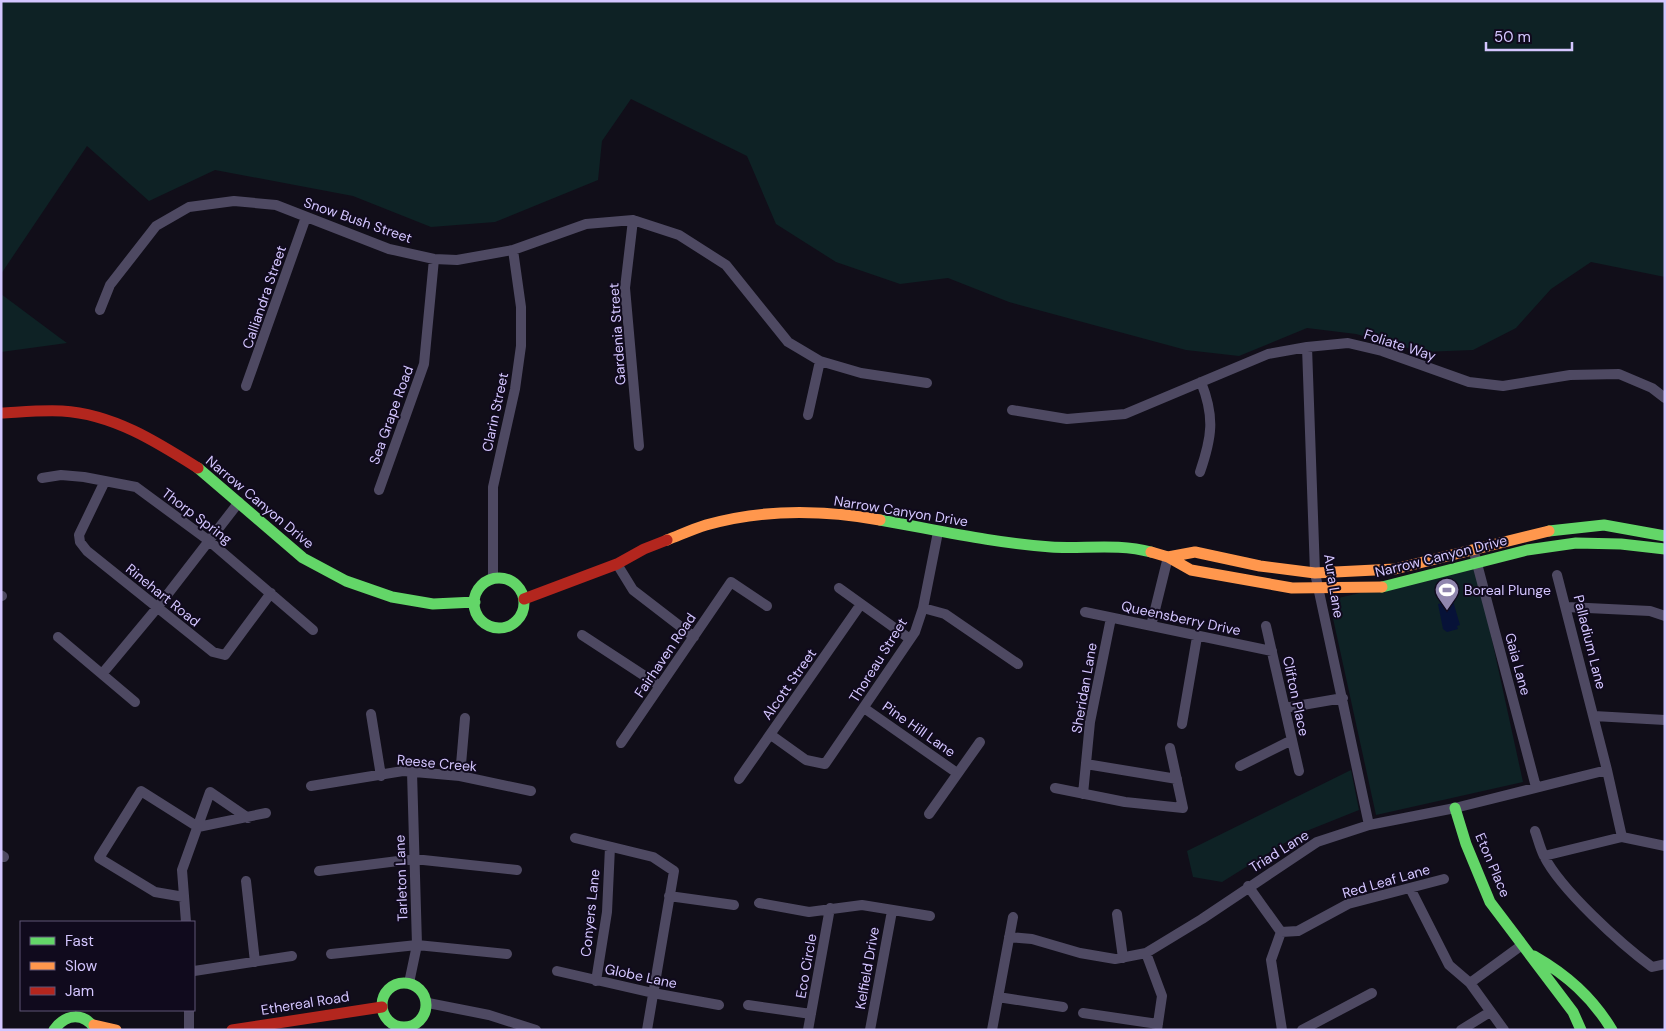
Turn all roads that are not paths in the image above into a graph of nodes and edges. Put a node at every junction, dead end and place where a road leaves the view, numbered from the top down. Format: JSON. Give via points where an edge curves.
{"nodes":[{"id":1,"x":306,"y":217,"type":"junction"},
{"id":2,"x":633,"y":220,"type":"junction"},
{"id":3,"x":513,"y":250,"type":"junction"},
{"id":4,"x":434,"y":259,"type":"junction"},
{"id":5,"x":100,"y":310,"type":"dead end"},
{"id":6,"x":1307,"y":347,"type":"junction"},
{"id":7,"x":820,"y":361,"type":"junction"},
{"id":8,"x":1201,"y":382,"type":"junction"},
{"id":9,"x":928,"y":383,"type":"dead end"},
{"id":10,"x":246,"y":386,"type":"dead end"},
{"id":11,"x":1665,"y":398,"type":"edge"},
{"id":12,"x":1012,"y":410,"type":"dead end"},
{"id":13,"x":1,"y":413,"type":"edge"},
{"id":14,"x":808,"y":415,"type":"dead end"},
{"id":15,"x":639,"y":446,"type":"dead end"},
{"id":16,"x":1200,"y":472,"type":"dead end"},
{"id":17,"x":42,"y":478,"type":"dead end"},
{"id":18,"x":105,"y":481,"type":"junction"},
{"id":19,"x":379,"y":490,"type":"dead end"},
{"id":20,"x":239,"y":502,"type":"junction"},
{"id":21,"x":938,"y":532,"type":"junction"},
{"id":22,"x":1665,"y":536,"type":"edge"},
{"id":23,"x":208,"y":540,"type":"junction"},
{"id":24,"x":1473,"y":548,"type":"junction"},
{"id":25,"x":1665,"y":549,"type":"edge"},
{"id":26,"x":1168,"y":557,"type":"junction"},
{"id":27,"x":1478,"y":563,"type":"junction"},
{"id":28,"x":617,"y":564,"type":"junction"},
{"id":29,"x":1315,"y":573,"type":"junction"},
{"id":30,"x":1558,"y":575,"type":"dead end"},
{"id":31,"x":493,"y":579,"type":"junction"},
{"id":32,"x":839,"y":588,"type":"dead end"},
{"id":33,"x":1318,"y":589,"type":"junction"},
{"id":34,"x":271,"y":593,"type":"junction"},
{"id":35,"x":524,"y":600,"type":"junction"},
{"id":36,"x":474,"y":602,"type":"junction"},
{"id":37,"x":861,"y":604,"type":"junction"},
{"id":38,"x":767,"y":606,"type":"dead end"},
{"id":39,"x":1567,"y":607,"type":"junction"},
{"id":40,"x":157,"y":608,"type":"junction"},
{"id":41,"x":924,"y":608,"type":"junction"},
{"id":42,"x":1085,"y":612,"type":"dead end"},
{"id":43,"x":1665,"y":616,"type":"edge"},
{"id":44,"x":1111,"y":618,"type":"junction"},
{"id":45,"x":1151,"y":626,"type":"junction"},
{"id":46,"x":1266,"y":626,"type":"dead end"},
{"id":47,"x":313,"y":630,"type":"dead end"},
{"id":48,"x":582,"y":635,"type":"dead end"},
{"id":49,"x":58,"y":637,"type":"dead end"},
{"id":50,"x":694,"y":637,"type":"junction"},
{"id":51,"x":1198,"y":637,"type":"junction"},
{"id":52,"x":910,"y":639,"type":"junction"},
{"id":53,"x":1272,"y":651,"type":"junction"},
{"id":54,"x":1018,"y":664,"type":"dead end"},
{"id":55,"x":102,"y":674,"type":"junction"},
{"id":56,"x":660,"y":686,"type":"junction"},
{"id":57,"x":1343,"y":698,"type":"junction"},
{"id":58,"x":135,"y":702,"type":"dead end"},
{"id":59,"x":864,"y":708,"type":"junction"},
{"id":60,"x":1284,"y":708,"type":"junction"},
{"id":61,"x":371,"y":714,"type":"dead end"},
{"id":62,"x":1594,"y":716,"type":"junction"},
{"id":63,"x":465,"y":718,"type":"dead end"},
{"id":64,"x":1665,"y":720,"type":"edge"},
{"id":65,"x":1182,"y":724,"type":"dead end"},
{"id":66,"x":771,"y":735,"type":"junction"},
{"id":67,"x":1292,"y":740,"type":"junction"},
{"id":68,"x":980,"y":742,"type":"dead end"},
{"id":69,"x":621,"y":743,"type":"dead end"},
{"id":70,"x":1170,"y":748,"type":"dead end"},
{"id":71,"x":1086,"y":764,"type":"junction"},
{"id":72,"x":1240,"y":766,"type":"dead end"},
{"id":73,"x":1607,"y":770,"type":"junction"},
{"id":74,"x":1299,"y":771,"type":"dead end"},
{"id":75,"x":412,"y":772,"type":"junction"},
{"id":76,"x":957,"y":773,"type":"junction"},
{"id":77,"x":381,"y":776,"type":"junction"},
{"id":78,"x":460,"y":776,"type":"junction"},
{"id":79,"x":739,"y":779,"type":"dead end"},
{"id":80,"x":1176,"y":779,"type":"junction"},
{"id":81,"x":311,"y":786,"type":"dead end"},
{"id":82,"x":1536,"y":787,"type":"junction"},
{"id":83,"x":1055,"y":788,"type":"dead end"},
{"id":84,"x":531,"y":791,"type":"dead end"},
{"id":85,"x":1083,"y":794,"type":"junction"},
{"id":86,"x":1455,"y":808,"type":"junction"},
{"id":87,"x":266,"y":813,"type":"dead end"},
{"id":88,"x":928,"y":814,"type":"dead end"},
{"id":89,"x":248,"y":818,"type":"junction"},
{"id":90,"x":1369,"y":825,"type":"junction"},
{"id":91,"x":198,"y":827,"type":"junction"},
{"id":92,"x":1535,"y":831,"type":"dead end"},
{"id":93,"x":1622,"y":837,"type":"junction"},
{"id":94,"x":575,"y":838,"type":"dead end"},
{"id":95,"x":1665,"y":846,"type":"edge"},
{"id":96,"x":610,"y":847,"type":"junction"},
{"id":97,"x":1544,"y":856,"type":"junction"},
{"id":98,"x":414,"y":858,"type":"junction"},
{"id":99,"x":518,"y":870,"type":"dead end"},
{"id":100,"x":319,"y":871,"type":"dead end"},
{"id":101,"x":1444,"y":879,"type":"dead end"},
{"id":102,"x":246,"y":881,"type":"dead end"},
{"id":103,"x":1248,"y":886,"type":"junction"},
{"id":104,"x":1410,"y":888,"type":"junction"},
{"id":105,"x":669,"y":896,"type":"junction"},
{"id":106,"x":184,"y":897,"type":"junction"},
{"id":107,"x":759,"y":903,"type":"dead end"},
{"id":108,"x":734,"y":905,"type":"dead end"},
{"id":109,"x":830,"y":908,"type":"junction"},
{"id":110,"x":892,"y":911,"type":"junction"},
{"id":111,"x":1117,"y":914,"type":"dead end"},
{"id":112,"x":930,"y":916,"type":"dead end"},
{"id":113,"x":1013,"y":917,"type":"dead end"},
{"id":114,"x":186,"y":921,"type":"edge"},
{"id":115,"x":1281,"y":932,"type":"junction"},
{"id":116,"x":1009,"y":937,"type":"junction"},
{"id":117,"x":417,"y":945,"type":"junction"},
{"id":118,"x":1526,"y":949,"type":"junction"},
{"id":119,"x":1146,"y":953,"type":"junction"},
{"id":120,"x":331,"y":954,"type":"dead end"},
{"id":121,"x":507,"y":954,"type":"dead end"},
{"id":122,"x":292,"y":956,"type":"dead end"},
{"id":123,"x":1123,"y":958,"type":"junction"},
{"id":124,"x":255,"y":962,"type":"junction"},
{"id":125,"x":1665,"y":964,"type":"edge"},
{"id":126,"x":195,"y":971,"type":"edge"},
{"id":127,"x":557,"y":971,"type":"dead end"},
{"id":128,"x":596,"y":981,"type":"junction"},
{"id":129,"x":410,"y":983,"type":"junction"},
{"id":130,"x":1470,"y":983,"type":"junction"},
{"id":131,"x":652,"y":993,"type":"junction"},
{"id":132,"x":1372,"y":993,"type":"dead end"},
{"id":133,"x":998,"y":998,"type":"junction"},
{"id":134,"x":428,"y":1003,"type":"junction"},
{"id":135,"x":719,"y":1005,"type":"dead end"},
{"id":136,"x":748,"y":1005,"type":"dead end"},
{"id":137,"x":382,"y":1007,"type":"junction"},
{"id":138,"x":1063,"y":1008,"type":"dead end"},
{"id":139,"x":189,"y":1011,"type":"edge"},
{"id":140,"x":1490,"y":1012,"type":"junction"},
{"id":141,"x":811,"y":1014,"type":"junction"},
{"id":142,"x":1083,"y":1014,"type":"dead end"},
{"id":143,"x":1157,"y":1027,"type":"edge"},
{"id":144,"x":95,"y":1028,"type":"edge"},
{"id":145,"x":406,"y":1028,"type":"edge"},
{"id":146,"x":51,"y":1029,"type":"edge"},
{"id":147,"x":116,"y":1030,"type":"edge"},
{"id":148,"x":190,"y":1030,"type":"edge"},
{"id":149,"x":232,"y":1030,"type":"edge"},
{"id":150,"x":536,"y":1030,"type":"edge"},
{"id":151,"x":647,"y":1030,"type":"edge"},
{"id":152,"x":808,"y":1030,"type":"edge"},
{"id":153,"x":870,"y":1030,"type":"edge"},
{"id":154,"x":992,"y":1030,"type":"edge"},
{"id":155,"x":1282,"y":1030,"type":"edge"},
{"id":156,"x":1302,"y":1030,"type":"edge"},
{"id":157,"x":1461,"y":1030,"type":"edge"},
{"id":158,"x":1504,"y":1030,"type":"edge"},
{"id":159,"x":1581,"y":1030,"type":"edge"},
{"id":160,"x":1612,"y":1030,"type":"edge"}],
"edges":[{"from":1,"to":4,"type":"street","name":"Snow Bush Street","via":[[389,249]]},
{"from":1,"to":5,"type":"street","name":"Snow Bush Street","via":[[276,206],[234,201],[189,207],[156,226],[110,285]]},
{"from":1,"to":10,"type":"street","name":"Calliandra Street"},
{"from":2,"to":3,"type":"street","name":"Snow Bush Street","via":[[586,224]]},
{"from":2,"to":7,"type":"street","name":"Snow Bush Street","via":[[679,235],[726,265],[788,342]]},
{"from":2,"to":15,"type":"street","name":"Gardenia Street","via":[[626,288]]},
{"from":3,"to":4,"type":"street","name":"Snow Bush Street","via":[[458,260]]},
{"from":3,"to":31,"type":"street","name":"Clarin Street","via":[[521,307],[521,346],[515,390],[493,487]]},
{"from":4,"to":19,"type":"street","name":"Sea Grape Road","via":[[424,364]]},
{"from":6,"to":8,"type":"street","name":"Foliate Way","via":[[1268,354]]},
{"from":6,"to":11,"type":"street","name":"Foliate Way","via":[[1348,343],[1382,351],[1469,382],[1504,386],[1570,375],[1618,374],[1652,388]]},
{"from":6,"to":29,"type":"street","name":"Aura Lane"},
{"from":7,"to":9,"type":"street","name":"Snow Bush Street","via":[[861,373]]},
{"from":7,"to":14,"type":"street"},
{"from":8,"to":12,"type":"street","name":"Foliate Way","via":[[1125,414],[1068,419]]},
{"from":8,"to":16,"type":"street","via":[[1209,403],[1211,422],[1210,444]]},
{"from":13,"to":20,"type":"street","name":"Narrow Canyon Drive","via":[[63,411],[102,418],[148,436],[204,472]]},
{"from":17,"to":18,"type":"street","name":"Thorp Spring","via":[[61,475]]},
{"from":18,"to":23,"type":"street","name":"Thorp Spring","via":[[136,487]]},
{"from":18,"to":40,"type":"street","name":"Rinehart Road","via":[[80,535],[80,542]]},
{"from":20,"to":23,"type":"street"},
{"from":20,"to":36,"type":"street","name":"Narrow Canyon Drive","via":[[303,558],[346,581],[392,597],[433,604]]},
{"from":21,"to":26,"type":"street","name":"Narrow Canyon Drive","via":[[1052,547],[1140,548]]},
{"from":21,"to":28,"type":"street","name":"Narrow Canyon Drive","via":[[867,518],[804,513],[753,515],[706,524],[644,549]]},
{"from":21,"to":41,"type":"street","name":"Thoreau Street"},
{"from":22,"to":24,"type":"street","name":"Narrow Canyon Drive","via":[[1604,525],[1556,529]]},
{"from":23,"to":34,"type":"street","name":"Thorp Spring"},
{"from":23,"to":40,"type":"street"},
{"from":24,"to":27,"type":"street","name":"Gaia Lane"},
{"from":24,"to":29,"type":"street","name":"Narrow Canyon Drive","via":[[1395,569]]},
{"from":25,"to":27,"type":"street","name":"Narrow Canyon Drive","via":[[1576,543],[1527,550]]},
{"from":26,"to":29,"type":"street","name":"Narrow Canyon Drive","via":[[1195,552],[1260,566]]},
{"from":26,"to":33,"type":"street","name":"Narrow Canyon Drive","via":[[1191,570],[1292,588]]},
{"from":26,"to":45,"type":"street"},
{"from":27,"to":33,"type":"street","name":"Narrow Canyon Drive","via":[[1385,588]]},
{"from":27,"to":82,"type":"street","name":"Gaia Lane"},
{"from":28,"to":35,"type":"street","name":"Narrow Canyon Drive"},
{"from":28,"to":50,"type":"street","via":[[633,590]]},
{"from":29,"to":33,"type":"street","name":"Aura Lane"},
{"from":30,"to":39,"type":"street","name":"Palladium Lane"},
{"from":31,"to":35,"type":"street","via":[[510,580],[517,585]]},
{"from":31,"to":36,"type":"street","via":[[480,587]]},
{"from":32,"to":37,"type":"street"},
{"from":33,"to":57,"type":"street","name":"Aura Lane"},
{"from":34,"to":40,"type":"street","name":"Rinehart Road","via":[[225,655],[213,652]]},
{"from":34,"to":47,"type":"street","name":"Thorp Spring"},
{"from":35,"to":36,"type":"street","via":[[521,616],[516,622],[500,628],[485,623],[475,610]]},
{"from":37,"to":52,"type":"street"},
{"from":37,"to":66,"type":"street","name":"Alcott Street"},
{"from":38,"to":50,"type":"street","name":"Fairhaven Road","via":[[732,582]]},
{"from":39,"to":43,"type":"street","via":[[1650,612]]},
{"from":39,"to":62,"type":"street","name":"Palladium Lane"},
{"from":40,"to":55,"type":"street"},
{"from":41,"to":52,"type":"street","name":"Thoreau Street"},
{"from":41,"to":54,"type":"street","via":[[945,614]]},
{"from":42,"to":44,"type":"street","name":"Queensberry Drive"},
{"from":44,"to":45,"type":"street","name":"Queensberry Drive","via":[[1124,618]]},
{"from":44,"to":71,"type":"street","name":"Sheridan Lane","via":[[1090,722]]},
{"from":45,"to":51,"type":"street","name":"Queensberry Drive"},
{"from":46,"to":53,"type":"street","name":"Clifton Place"},
{"from":48,"to":56,"type":"street"},
{"from":49,"to":55,"type":"street"},
{"from":50,"to":56,"type":"street","name":"Fairhaven Road"},
{"from":51,"to":53,"type":"street","name":"Queensberry Drive"},
{"from":51,"to":65,"type":"street"},
{"from":52,"to":59,"type":"street","name":"Thoreau Street"},
{"from":53,"to":60,"type":"street","name":"Clifton Place"},
{"from":55,"to":58,"type":"street"},
{"from":56,"to":69,"type":"street","name":"Fairhaven Road"},
{"from":57,"to":60,"type":"street"},
{"from":57,"to":90,"type":"street","name":"Aura Lane"},
{"from":59,"to":66,"type":"street","name":"Thoreau Street","via":[[825,764],[806,760]]},
{"from":59,"to":76,"type":"street","name":"Pine Hill Lane"},
{"from":60,"to":67,"type":"street","name":"Clifton Place"},
{"from":61,"to":77,"type":"street"},
{"from":62,"to":64,"type":"street"},
{"from":62,"to":73,"type":"street","name":"Palladium Lane"},
{"from":63,"to":78,"type":"street"},
{"from":66,"to":79,"type":"street","name":"Alcott Street"},
{"from":67,"to":72,"type":"street"},
{"from":67,"to":74,"type":"street","name":"Clifton Place"},
{"from":68,"to":76,"type":"street"},
{"from":70,"to":80,"type":"street"},
{"from":71,"to":80,"type":"street"},
{"from":71,"to":85,"type":"street","name":"Sheridan Lane"},
{"from":73,"to":82,"type":"street","name":"Triad Lane"},
{"from":73,"to":93,"type":"street","name":"Palladium Lane"},
{"from":75,"to":77,"type":"street","name":"Reese Creek"},
{"from":75,"to":78,"type":"street","name":"Reese Creek"},
{"from":75,"to":98,"type":"street","name":"Tarleton Lane"},
{"from":76,"to":88,"type":"street"},
{"from":77,"to":81,"type":"street","name":"Reese Creek"},
{"from":78,"to":84,"type":"street","name":"Reese Creek"},
{"from":80,"to":85,"type":"street","via":[[1183,808]]},
{"from":82,"to":86,"type":"street","name":"Triad Lane"},
{"from":83,"to":85,"type":"street"},
{"from":86,"to":90,"type":"street","name":"Triad Lane"},
{"from":86,"to":118,"type":"street","name":"Eton Place","via":[[1490,902]]},
{"from":87,"to":89,"type":"street"},
{"from":89,"to":91,"type":"street"},
{"from":89,"to":91,"type":"street","via":[[210,792]]},
{"from":90,"to":103,"type":"street","name":"Triad Lane","via":[[1317,842]]},
{"from":91,"to":106,"type":"street","via":[[182,870]]},
{"from":91,"to":106,"type":"street","via":[[141,791],[99,858],[155,892]]},
{"from":92,"to":97,"type":"street"},
{"from":93,"to":95,"type":"street"},
{"from":93,"to":97,"type":"street"},
{"from":94,"to":96,"type":"street"},
{"from":96,"to":105,"type":"street","via":[[653,857],[674,871]]},
{"from":96,"to":128,"type":"street","name":"Conyers Lane","via":[[607,912]]},
{"from":97,"to":125,"type":"street","via":[[1580,901],[1632,953],[1652,968]]},
{"from":98,"to":99,"type":"street"},
{"from":98,"to":100,"type":"street"},
{"from":98,"to":117,"type":"street","name":"Tarleton Lane"},
{"from":101,"to":104,"type":"street","name":"Red Leaf Lane"},
{"from":102,"to":124,"type":"street"},
{"from":103,"to":115,"type":"street"},
{"from":103,"to":119,"type":"street","name":"Triad Lane"},
{"from":104,"to":115,"type":"street","name":"Red Leaf Lane","via":[[1348,904],[1298,931]]},
{"from":104,"to":130,"type":"street","via":[[1449,965]]},
{"from":105,"to":108,"type":"street"},
{"from":105,"to":131,"type":"street"},
{"from":106,"to":114,"type":"street"},
{"from":107,"to":109,"type":"street","via":[[809,912]]},
{"from":109,"to":110,"type":"street","via":[[862,905]]},
{"from":109,"to":141,"type":"street","name":"Eco Circle"},
{"from":110,"to":112,"type":"street"},
{"from":110,"to":153,"type":"street","name":"Kelfield Drive"},
{"from":111,"to":123,"type":"street"},
{"from":113,"to":116,"type":"street"},
{"from":115,"to":155,"type":"street","via":[[1271,960]]},
{"from":116,"to":123,"type":"street","name":"Triad Lane","via":[[1032,939],[1080,953]]},
{"from":116,"to":133,"type":"street"},
{"from":117,"to":120,"type":"street"},
{"from":117,"to":121,"type":"street"},
{"from":117,"to":129,"type":"street","name":"Tarleton Lane"},
{"from":118,"to":130,"type":"street"},
{"from":118,"to":159,"type":"street","name":"Eton Place","via":[[1573,1012]]},
{"from":118,"to":160,"type":"street","name":"Eton Place","via":[[1557,969],[1593,1000]]},
{"from":119,"to":123,"type":"street","name":"Triad Lane"},
{"from":119,"to":143,"type":"street","via":[[1162,996]]},
{"from":122,"to":124,"type":"street"},
{"from":124,"to":126,"type":"street"},
{"from":127,"to":128,"type":"street","name":"Globe Lane"},
{"from":128,"to":131,"type":"street","name":"Globe Lane"},
{"from":129,"to":134,"type":"street","via":[[421,990]]},
{"from":129,"to":137,"type":"street","via":[[402,982],[390,988],[383,997]]},
{"from":130,"to":140,"type":"street"},
{"from":131,"to":135,"type":"street","name":"Globe Lane"},
{"from":131,"to":151,"type":"street"},
{"from":132,"to":156,"type":"street"},
{"from":133,"to":138,"type":"street"},
{"from":133,"to":154,"type":"street"},
{"from":134,"to":145,"type":"street","via":[[419,1022]]},
{"from":134,"to":150,"type":"street","via":[[489,1015]]},
{"from":136,"to":141,"type":"street"},
{"from":137,"to":145,"type":"street","via":[[387,1020]]},
{"from":137,"to":149,"type":"street","name":"Ethereal Road"},
{"from":139,"to":148,"type":"street"},
{"from":140,"to":157,"type":"street"},
{"from":140,"to":158,"type":"street"},
{"from":141,"to":152,"type":"street","name":"Eco Circle"},
{"from":142,"to":143,"type":"street"},
{"from":144,"to":146,"type":"street","via":[[81,1016],[73,1016],[63,1019]]},
{"from":144,"to":147,"type":"street"}]}
